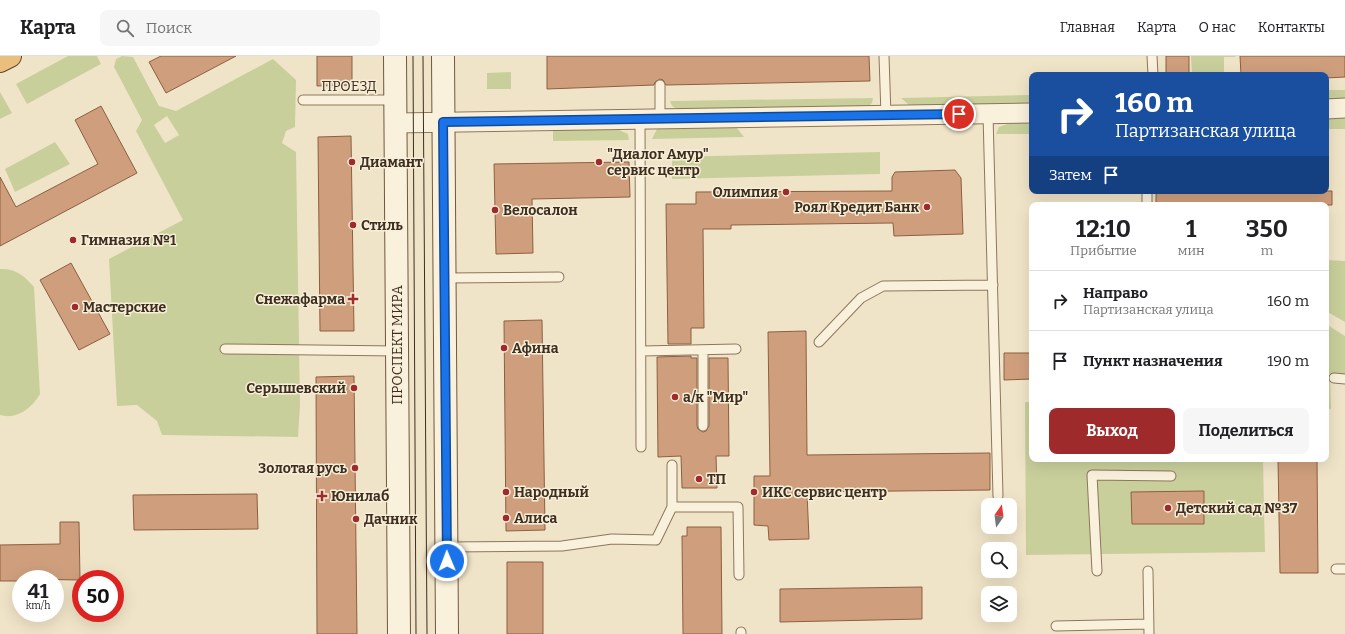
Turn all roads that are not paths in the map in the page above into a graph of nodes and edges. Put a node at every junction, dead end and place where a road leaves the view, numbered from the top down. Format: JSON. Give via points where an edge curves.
{"nodes":[{"id":1,"x":10,"y":56,"type":"edge"},
{"id":2,"x":395,"y":56,"type":"edge"},
{"id":3,"x":444,"y":56,"type":"edge"},
{"id":4,"x":884,"y":56,"type":"edge"},
{"id":5,"x":1152,"y":56,"type":"edge"},
{"id":6,"x":0,"y":61,"type":"edge"},
{"id":7,"x":1152,"y":72,"type":"edge"},
{"id":8,"x":660,"y":85,"type":"dead end"},
{"id":9,"x":303,"y":100,"type":"dead end"},
{"id":10,"x":395,"y":100,"type":"junction"},
{"id":11,"x":1329,"y":108,"type":"edge"},
{"id":12,"x":1345,"y":108,"type":"edge"},
{"id":13,"x":1029,"y":113,"type":"edge"},
{"id":14,"x":988,"y":114,"type":"junction"},
{"id":15,"x":886,"y":115,"type":"junction"},
{"id":16,"x":640,"y":119,"type":"junction"},
{"id":17,"x":660,"y":119,"type":"junction"},
{"id":18,"x":443,"y":122,"type":"junction"},
{"id":19,"x":395,"y":123,"type":"junction"},
{"id":20,"x":559,"y":277,"type":"dead end"},
{"id":21,"x":444,"y":278,"type":"junction"},
{"id":22,"x":993,"y":285,"type":"junction"},
{"id":23,"x":819,"y":342,"type":"dead end"},
{"id":24,"x":225,"y":349,"type":"dead end"},
{"id":25,"x":736,"y":349,"type":"dead end"},
{"id":26,"x":703,"y":350,"type":"junction"},
{"id":27,"x":397,"y":351,"type":"junction"},
{"id":28,"x":642,"y":351,"type":"junction"},
{"id":29,"x":1334,"y":378,"type":"dead end"},
{"id":30,"x":1345,"y":378,"type":"edge"},
{"id":31,"x":703,"y":426,"type":"dead end"},
{"id":32,"x":642,"y":447,"type":"dead end"},
{"id":33,"x":672,"y":465,"type":"dead end"},
{"id":34,"x":1171,"y":476,"type":"dead end"},
{"id":35,"x":998,"y":496,"type":"dead end"},
{"id":36,"x":672,"y":507,"type":"junction"},
{"id":37,"x":446,"y":547,"type":"junction"},
{"id":38,"x":1097,"y":571,"type":"dead end"},
{"id":39,"x":1148,"y":571,"type":"dead end"},
{"id":40,"x":739,"y":575,"type":"dead end"},
{"id":41,"x":1149,"y":624,"type":"junction"},
{"id":42,"x":1056,"y":626,"type":"dead end"},
{"id":43,"x":399,"y":634,"type":"edge"},
{"id":44,"x":447,"y":634,"type":"edge"},
{"id":45,"x":1149,"y":634,"type":"edge"}],
"edges":[{"from":1,"to":6,"type":"highway"},
{"from":2,"to":10,"type":"main road","name":"ПРОСПЕКТ МИРА"},
{"from":3,"to":18,"type":"main road"},
{"from":4,"to":15,"type":"lane"},
{"from":5,"to":7,"type":"lane"},
{"from":8,"to":17,"type":"lane"},
{"from":9,"to":10,"type":"lane","name":"ПРОЕЗД"},
{"from":10,"to":19,"type":"main road","name":"ПРОСПЕКТ МИРА"},
{"from":11,"to":12,"type":"street"},
{"from":13,"to":14,"type":"street"},
{"from":14,"to":15,"type":"street"},
{"from":14,"to":22,"type":"lane"},
{"from":15,"to":17,"type":"street"},
{"from":16,"to":17,"type":"street"},
{"from":16,"to":18,"type":"street"},
{"from":16,"to":28,"type":"lane"},
{"from":18,"to":19,"type":"street"},
{"from":18,"to":21,"type":"main road"},
{"from":19,"to":27,"type":"main road","name":"ПРОСПЕКТ МИРА"},
{"from":20,"to":21,"type":"lane"},
{"from":21,"to":37,"type":"main road"},
{"from":22,"to":23,"type":"lane","via":[[883,286],[861,298]]},
{"from":22,"to":35,"type":"lane"},
{"from":24,"to":27,"type":"lane"},
{"from":25,"to":26,"type":"lane"},
{"from":26,"to":28,"type":"lane"},
{"from":26,"to":31,"type":"lane"},
{"from":27,"to":43,"type":"main road","name":"ПРОСПЕКТ МИРА"},
{"from":28,"to":32,"type":"lane"},
{"from":29,"to":30,"type":"lane"},
{"from":33,"to":36,"type":"lane"},
{"from":34,"to":38,"type":"lane","via":[[1092,475]]},
{"from":36,"to":37,"type":"lane","via":[[656,540],[612,540],[562,546]]},
{"from":36,"to":40,"type":"lane","via":[[738,507]]},
{"from":37,"to":44,"type":"main road"},
{"from":39,"to":41,"type":"lane"},
{"from":41,"to":42,"type":"lane"},
{"from":41,"to":45,"type":"lane"}]}
